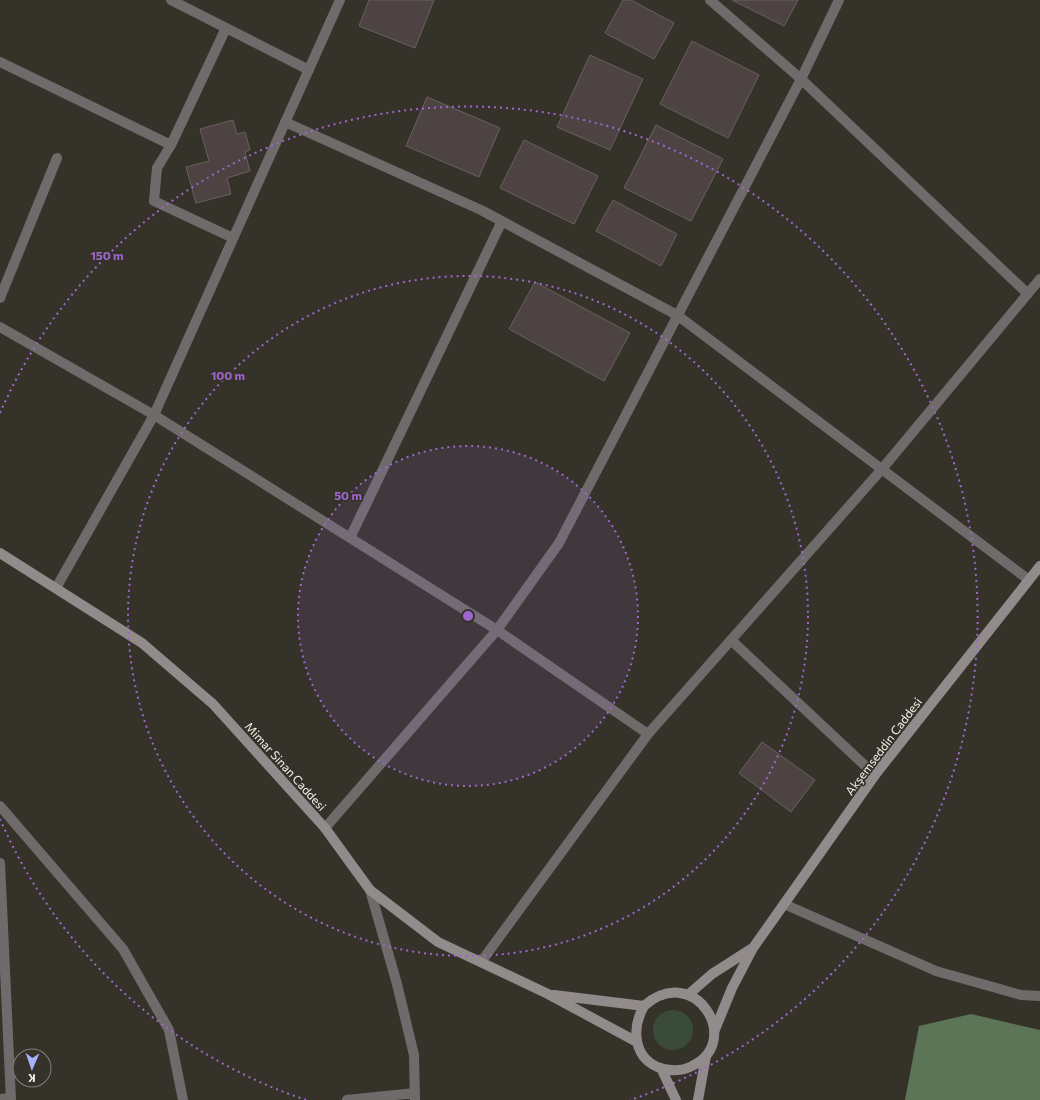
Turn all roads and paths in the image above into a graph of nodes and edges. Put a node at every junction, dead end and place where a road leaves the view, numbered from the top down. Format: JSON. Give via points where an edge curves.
{"nodes":[{"id":1,"x":171,"y":0,"type":"edge"},
{"id":2,"x":340,"y":0,"type":"edge"},
{"id":3,"x":710,"y":0,"type":"edge"},
{"id":4,"x":839,"y":0,"type":"edge"},
{"id":5,"x":226,"y":28,"type":"junction"},
{"id":6,"x":0,"y":62,"type":"edge"},
{"id":7,"x":309,"y":70,"type":"junction"},
{"id":8,"x":801,"y":79,"type":"junction"},
{"id":9,"x":285,"y":122,"type":"junction"},
{"id":10,"x":171,"y":145,"type":"junction"},
{"id":11,"x":57,"y":158,"type":"dead end"},
{"id":12,"x":502,"y":221,"type":"junction"},
{"id":13,"x":233,"y":238,"type":"junction"},
{"id":14,"x":1040,"y":279,"type":"edge"},
{"id":15,"x":1028,"y":294,"type":"junction"},
{"id":16,"x":0,"y":298,"type":"edge"},
{"id":17,"x":677,"y":315,"type":"junction"},
{"id":18,"x":0,"y":327,"type":"edge"},
{"id":19,"x":154,"y":415,"type":"junction"},
{"id":20,"x":882,"y":469,"type":"junction"},
{"id":21,"x":350,"y":538,"type":"junction"},
{"id":22,"x":0,"y":553,"type":"edge"},
{"id":23,"x":1040,"y":566,"type":"edge"},
{"id":24,"x":1029,"y":580,"type":"junction"},
{"id":25,"x":56,"y":588,"type":"junction"},
{"id":26,"x":497,"y":630,"type":"junction"},
{"id":27,"x":730,"y":640,"type":"junction"},
{"id":28,"x":648,"y":734,"type":"junction"},
{"id":29,"x":875,"y":775,"type":"junction"},
{"id":30,"x":0,"y":806,"type":"edge"},
{"id":31,"x":325,"y":828,"type":"junction"},
{"id":32,"x":0,"y":863,"type":"edge"},
{"id":33,"x":370,"y":890,"type":"junction"},
{"id":34,"x":784,"y":904,"type":"junction"},
{"id":35,"x":753,"y":948,"type":"junction"},
{"id":36,"x":481,"y":962,"type":"junction"},
{"id":37,"x":548,"y":994,"type":"junction"},
{"id":38,"x":689,"y":994,"type":"junction"},
{"id":39,"x":1040,"y":996,"type":"edge"},
{"id":40,"x":644,"y":1006,"type":"junction"},
{"id":41,"x":714,"y":1032,"type":"junction"},
{"id":42,"x":637,"y":1042,"type":"junction"},
{"id":43,"x":706,"y":1056,"type":"junction"},
{"id":44,"x":661,"y":1068,"type":"junction"},
{"id":45,"x":415,"y":1096,"type":"edge"},
{"id":46,"x":0,"y":1099,"type":"edge"},
{"id":47,"x":11,"y":1099,"type":"edge"},
{"id":48,"x":183,"y":1100,"type":"edge"},
{"id":49,"x":347,"y":1100,"type":"edge"},
{"id":50,"x":676,"y":1100,"type":"edge"},
{"id":51,"x":698,"y":1100,"type":"edge"}],
"edges":[{"from":1,"to":5,"type":"street"},
{"from":2,"to":7,"type":"street"},
{"from":3,"to":8,"type":"street"},
{"from":4,"to":8,"type":"street"},
{"from":5,"to":7,"type":"street"},
{"from":5,"to":10,"type":"street"},
{"from":6,"to":10,"type":"street"},
{"from":7,"to":9,"type":"street"},
{"from":8,"to":15,"type":"street"},
{"from":8,"to":17,"type":"street"},
{"from":9,"to":12,"type":"street"},
{"from":9,"to":13,"type":"street"},
{"from":10,"to":13,"type":"street","via":[[157,168],[154,201]]},
{"from":11,"to":16,"type":"street"},
{"from":12,"to":17,"type":"street"},
{"from":12,"to":21,"type":"street"},
{"from":13,"to":19,"type":"street"},
{"from":14,"to":15,"type":"street"},
{"from":15,"to":20,"type":"street"},
{"from":17,"to":20,"type":"street"},
{"from":17,"to":26,"type":"street","via":[[559,543]]},
{"from":18,"to":19,"type":"street"},
{"from":19,"to":21,"type":"street"},
{"from":19,"to":25,"type":"street"},
{"from":20,"to":24,"type":"street"},
{"from":20,"to":27,"type":"street"},
{"from":21,"to":26,"type":"street"},
{"from":22,"to":25,"type":"street","name":"Mimar Sinan Caddesi"},
{"from":23,"to":24,"type":"street","name":"Akşemseddin Caddesi"},
{"from":24,"to":29,"type":"street","name":"Akşemseddin Caddesi"},
{"from":25,"to":31,"type":"street","name":"Mimar Sinan Caddesi","via":[[142,643],[213,704]]},
{"from":26,"to":28,"type":"street"},
{"from":26,"to":31,"type":"street"},
{"from":27,"to":28,"type":"street"},
{"from":27,"to":29,"type":"street"},
{"from":28,"to":36,"type":"street"},
{"from":29,"to":34,"type":"street","name":"Akşemseddin Caddesi"},
{"from":30,"to":48,"type":"street","via":[[123,949],[169,1030]]},
{"from":31,"to":33,"type":"street","name":"Mimar Sinan Caddesi"},
{"from":32,"to":47,"type":"street"},
{"from":33,"to":36,"type":"street","name":"Mimar Sinan Caddesi","via":[[438,942]]},
{"from":33,"to":45,"type":"street","via":[[397,984],[414,1056]]},
{"from":34,"to":35,"type":"street","name":"Akşemseddin Caddesi"},
{"from":34,"to":39,"type":"street","via":[[936,971],[1021,995]]},
{"from":35,"to":38,"type":"street","via":[[712,974]]},
{"from":35,"to":41,"type":"street","via":[[732,988]]},
{"from":36,"to":37,"type":"street","name":"Mimar Sinan Caddesi"},
{"from":37,"to":40,"type":"street"},
{"from":37,"to":42,"type":"street","name":"Mimar Sinan Caddesi"},
{"from":38,"to":40,"type":"street","via":[[664,994],[653,998]]},
{"from":38,"to":41,"type":"street","via":[[708,1010],[713,1020]]},
{"from":40,"to":42,"type":"street","via":[[635,1030]]},
{"from":41,"to":43,"type":"street"},
{"from":42,"to":44,"type":"street","via":[[650,1062]]},
{"from":43,"to":44,"type":"street","via":[[686,1069],[674,1071]]},
{"from":43,"to":51,"type":"street"},
{"from":44,"to":50,"type":"street"},
{"from":45,"to":49,"type":"street"},
{"from":46,"to":47,"type":"street"}]}
